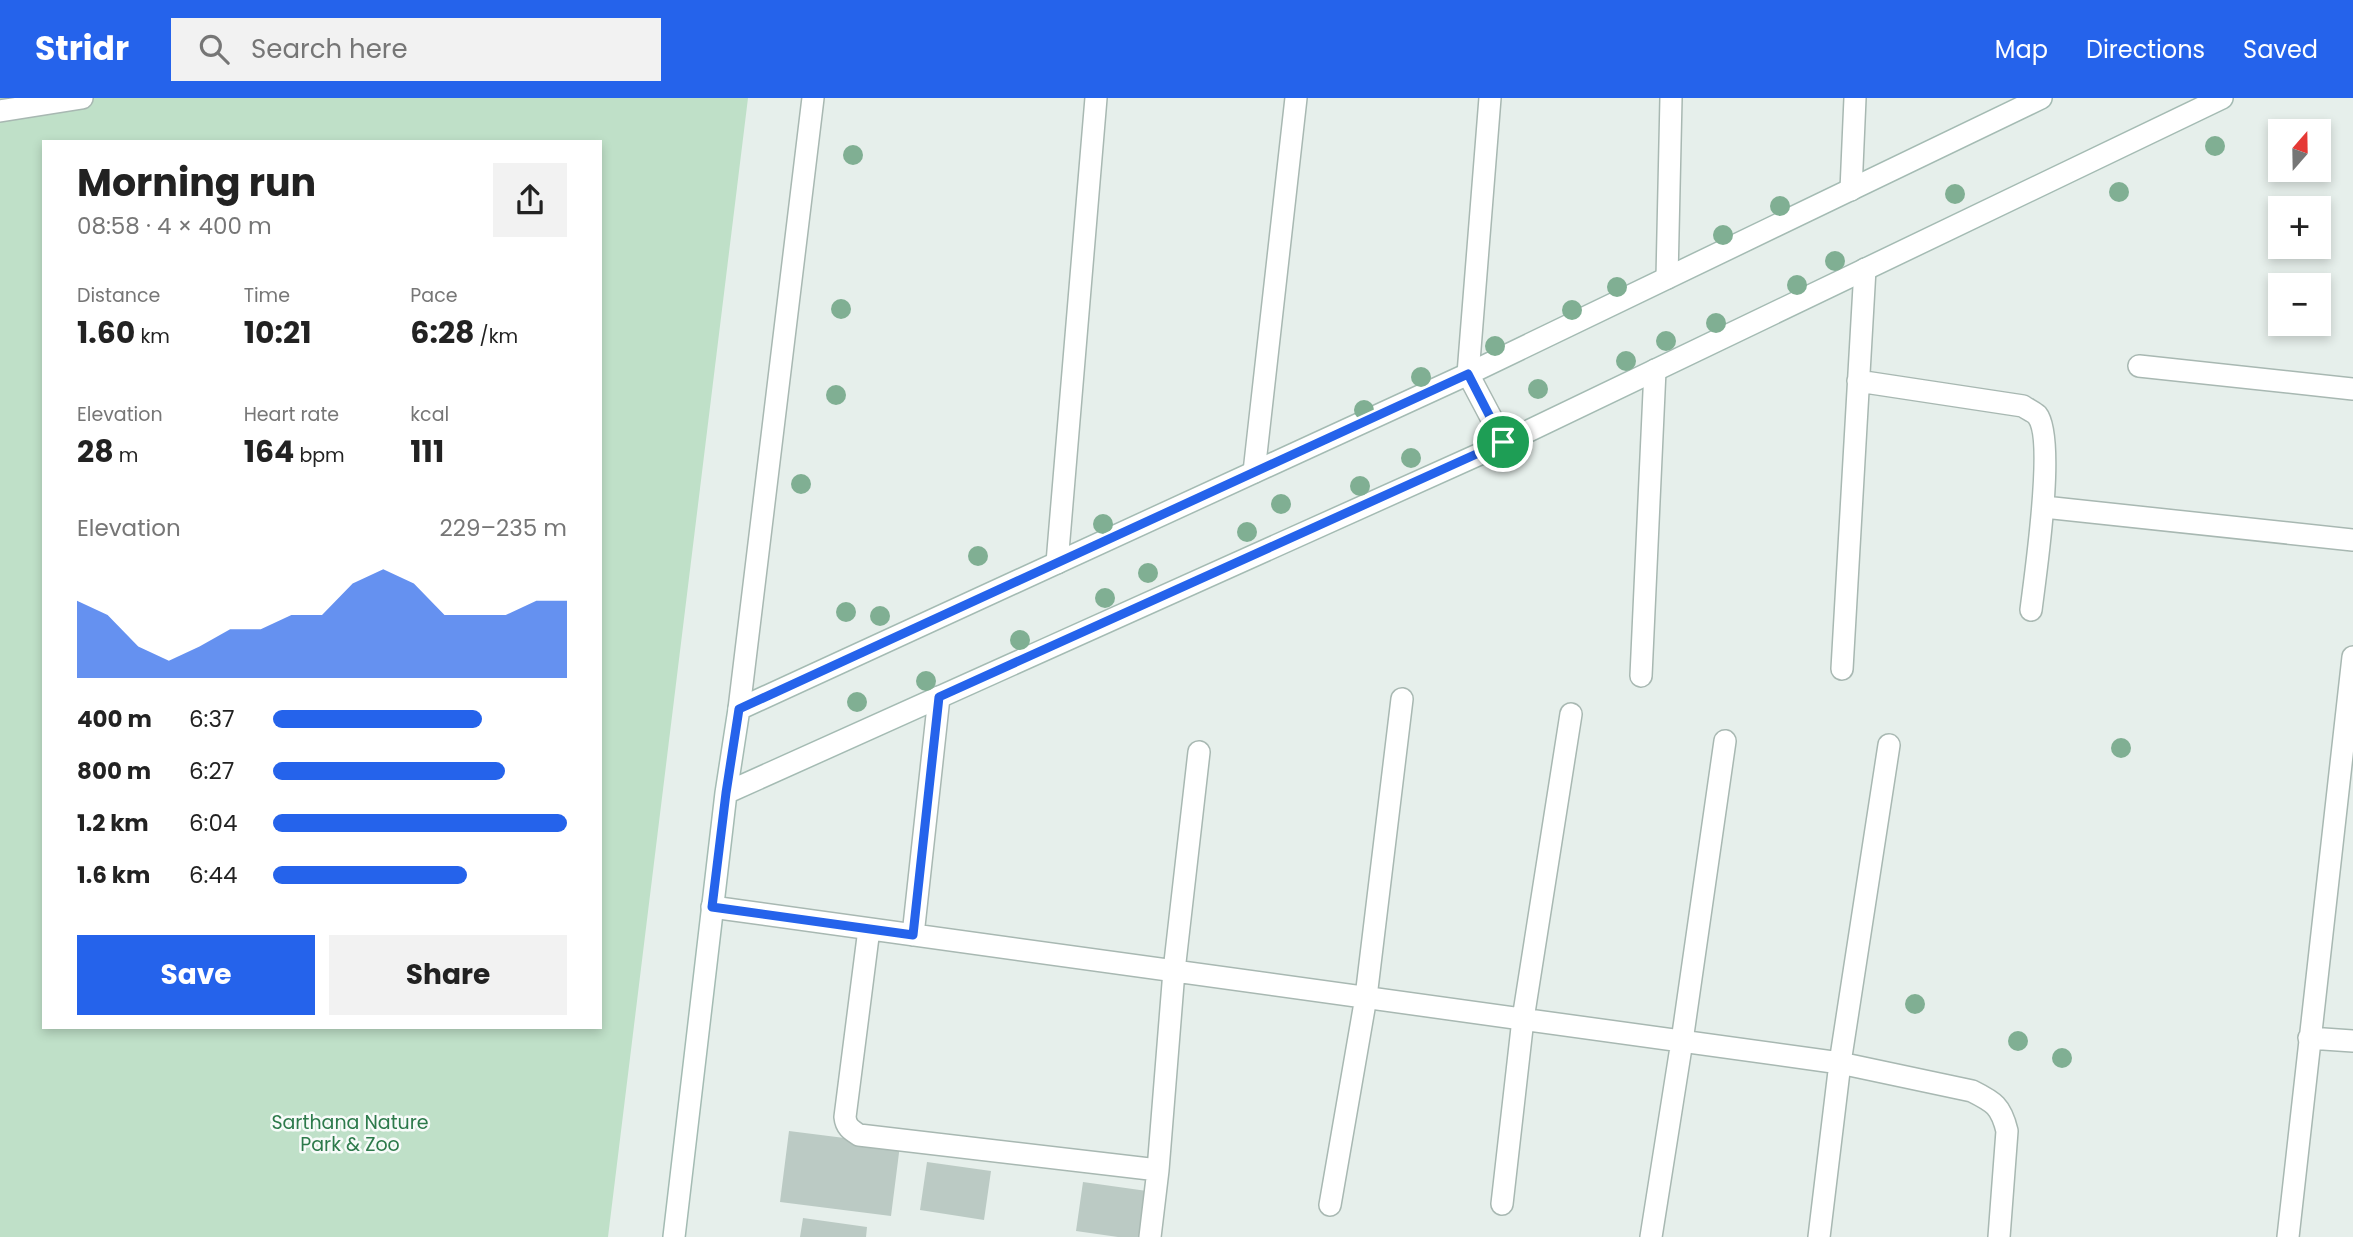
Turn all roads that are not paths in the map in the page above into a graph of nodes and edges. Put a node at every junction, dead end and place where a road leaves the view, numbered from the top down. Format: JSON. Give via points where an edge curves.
{"nodes":[{"id":1,"x":82,"y":98,"type":"edge"},
{"id":2,"x":813,"y":98,"type":"edge"},
{"id":3,"x":1096,"y":98,"type":"edge"},
{"id":4,"x":1296,"y":98,"type":"edge"},
{"id":5,"x":1490,"y":98,"type":"edge"},
{"id":6,"x":1671,"y":98,"type":"edge"},
{"id":7,"x":1855,"y":98,"type":"edge"},
{"id":8,"x":2041,"y":98,"type":"edge"},
{"id":9,"x":2222,"y":98,"type":"edge"},
{"id":10,"x":0,"y":111,"type":"edge"},
{"id":11,"x":1851,"y":190,"type":"junction"},
{"id":12,"x":1865,"y":270,"type":"junction"},
{"id":13,"x":1667,"y":278,"type":"junction"},
{"id":14,"x":2139,"y":366,"type":"dead end"},
{"id":15,"x":1655,"y":370,"type":"junction"},
{"id":16,"x":1468,"y":374,"type":"junction"},
{"id":17,"x":1858,"y":381,"type":"junction"},
{"id":18,"x":2353,"y":389,"type":"edge"},
{"id":19,"x":1503,"y":442,"type":"junction"},
{"id":20,"x":1254,"y":472,"type":"junction"},
{"id":21,"x":2045,"y":507,"type":"junction"},
{"id":22,"x":2353,"y":540,"type":"edge"},
{"id":23,"x":1057,"y":563,"type":"junction"},
{"id":24,"x":2031,"y":610,"type":"dead end"},
{"id":25,"x":2353,"y":657,"type":"edge"},
{"id":26,"x":1842,"y":669,"type":"dead end"},
{"id":27,"x":1641,"y":676,"type":"dead end"},
{"id":28,"x":939,"y":697,"type":"junction"},
{"id":29,"x":1402,"y":699,"type":"dead end"},
{"id":30,"x":739,"y":709,"type":"junction"},
{"id":31,"x":1571,"y":714,"type":"dead end"},
{"id":32,"x":1725,"y":741,"type":"dead end"},
{"id":33,"x":1889,"y":745,"type":"dead end"},
{"id":34,"x":1199,"y":752,"type":"dead end"},
{"id":35,"x":726,"y":793,"type":"junction"},
{"id":36,"x":712,"y":907,"type":"junction"},
{"id":37,"x":869,"y":929,"type":"junction"},
{"id":38,"x":913,"y":935,"type":"junction"},
{"id":39,"x":1174,"y":971,"type":"junction"},
{"id":40,"x":1366,"y":998,"type":"junction"},
{"id":41,"x":1523,"y":1019,"type":"junction"},
{"id":42,"x":2309,"y":1038,"type":"junction"},
{"id":43,"x":1682,"y":1041,"type":"junction"},
{"id":44,"x":2353,"y":1041,"type":"edge"},
{"id":45,"x":1840,"y":1063,"type":"junction"},
{"id":46,"x":1158,"y":1170,"type":"junction"},
{"id":47,"x":1502,"y":1204,"type":"dead end"},
{"id":48,"x":1330,"y":1205,"type":"dead end"},
{"id":49,"x":674,"y":1237,"type":"edge"},
{"id":50,"x":1150,"y":1237,"type":"edge"},
{"id":51,"x":1651,"y":1237,"type":"edge"},
{"id":52,"x":1819,"y":1237,"type":"edge"},
{"id":53,"x":1999,"y":1237,"type":"edge"},
{"id":54,"x":2288,"y":1237,"type":"edge"}],
"edges":[{"from":1,"to":10,"type":"street"},
{"from":2,"to":30,"type":"street"},
{"from":3,"to":23,"type":"street"},
{"from":4,"to":20,"type":"street"},
{"from":5,"to":16,"type":"street"},
{"from":6,"to":13,"type":"street"},
{"from":7,"to":11,"type":"street"},
{"from":8,"to":11,"type":"street"},
{"from":9,"to":12,"type":"street"},
{"from":11,"to":13,"type":"street"},
{"from":12,"to":15,"type":"street"},
{"from":12,"to":17,"type":"street"},
{"from":13,"to":16,"type":"street"},
{"from":14,"to":18,"type":"street"},
{"from":15,"to":19,"type":"street"},
{"from":15,"to":27,"type":"street"},
{"from":16,"to":19,"type":"street"},
{"from":16,"to":20,"type":"street"},
{"from":17,"to":21,"type":"street","via":[[2023,407],[2037,415],[2043,430]]},
{"from":17,"to":26,"type":"street"},
{"from":19,"to":28,"type":"street"},
{"from":20,"to":23,"type":"street"},
{"from":21,"to":22,"type":"street"},
{"from":21,"to":24,"type":"street"},
{"from":23,"to":30,"type":"street"},
{"from":25,"to":42,"type":"street"},
{"from":28,"to":35,"type":"street"},
{"from":28,"to":38,"type":"street"},
{"from":29,"to":40,"type":"street"},
{"from":30,"to":35,"type":"street"},
{"from":31,"to":41,"type":"street"},
{"from":32,"to":43,"type":"street"},
{"from":33,"to":45,"type":"street"},
{"from":34,"to":39,"type":"street"},
{"from":35,"to":36,"type":"street"},
{"from":36,"to":37,"type":"street"},
{"from":36,"to":49,"type":"street"},
{"from":37,"to":38,"type":"street"},
{"from":37,"to":46,"type":"street","via":[[845,1117],[851,1130],[859,1135]]},
{"from":38,"to":39,"type":"street"},
{"from":39,"to":40,"type":"street"},
{"from":39,"to":46,"type":"street"},
{"from":40,"to":41,"type":"street"},
{"from":40,"to":48,"type":"street"},
{"from":41,"to":43,"type":"street"},
{"from":41,"to":47,"type":"street"},
{"from":42,"to":44,"type":"street"},
{"from":42,"to":54,"type":"street"},
{"from":43,"to":45,"type":"street"},
{"from":43,"to":51,"type":"street"},
{"from":45,"to":52,"type":"street"},
{"from":45,"to":53,"type":"street","via":[[1972,1091],[1992,1101],[2003,1114],[2007,1131]]},
{"from":46,"to":50,"type":"street"}]}
